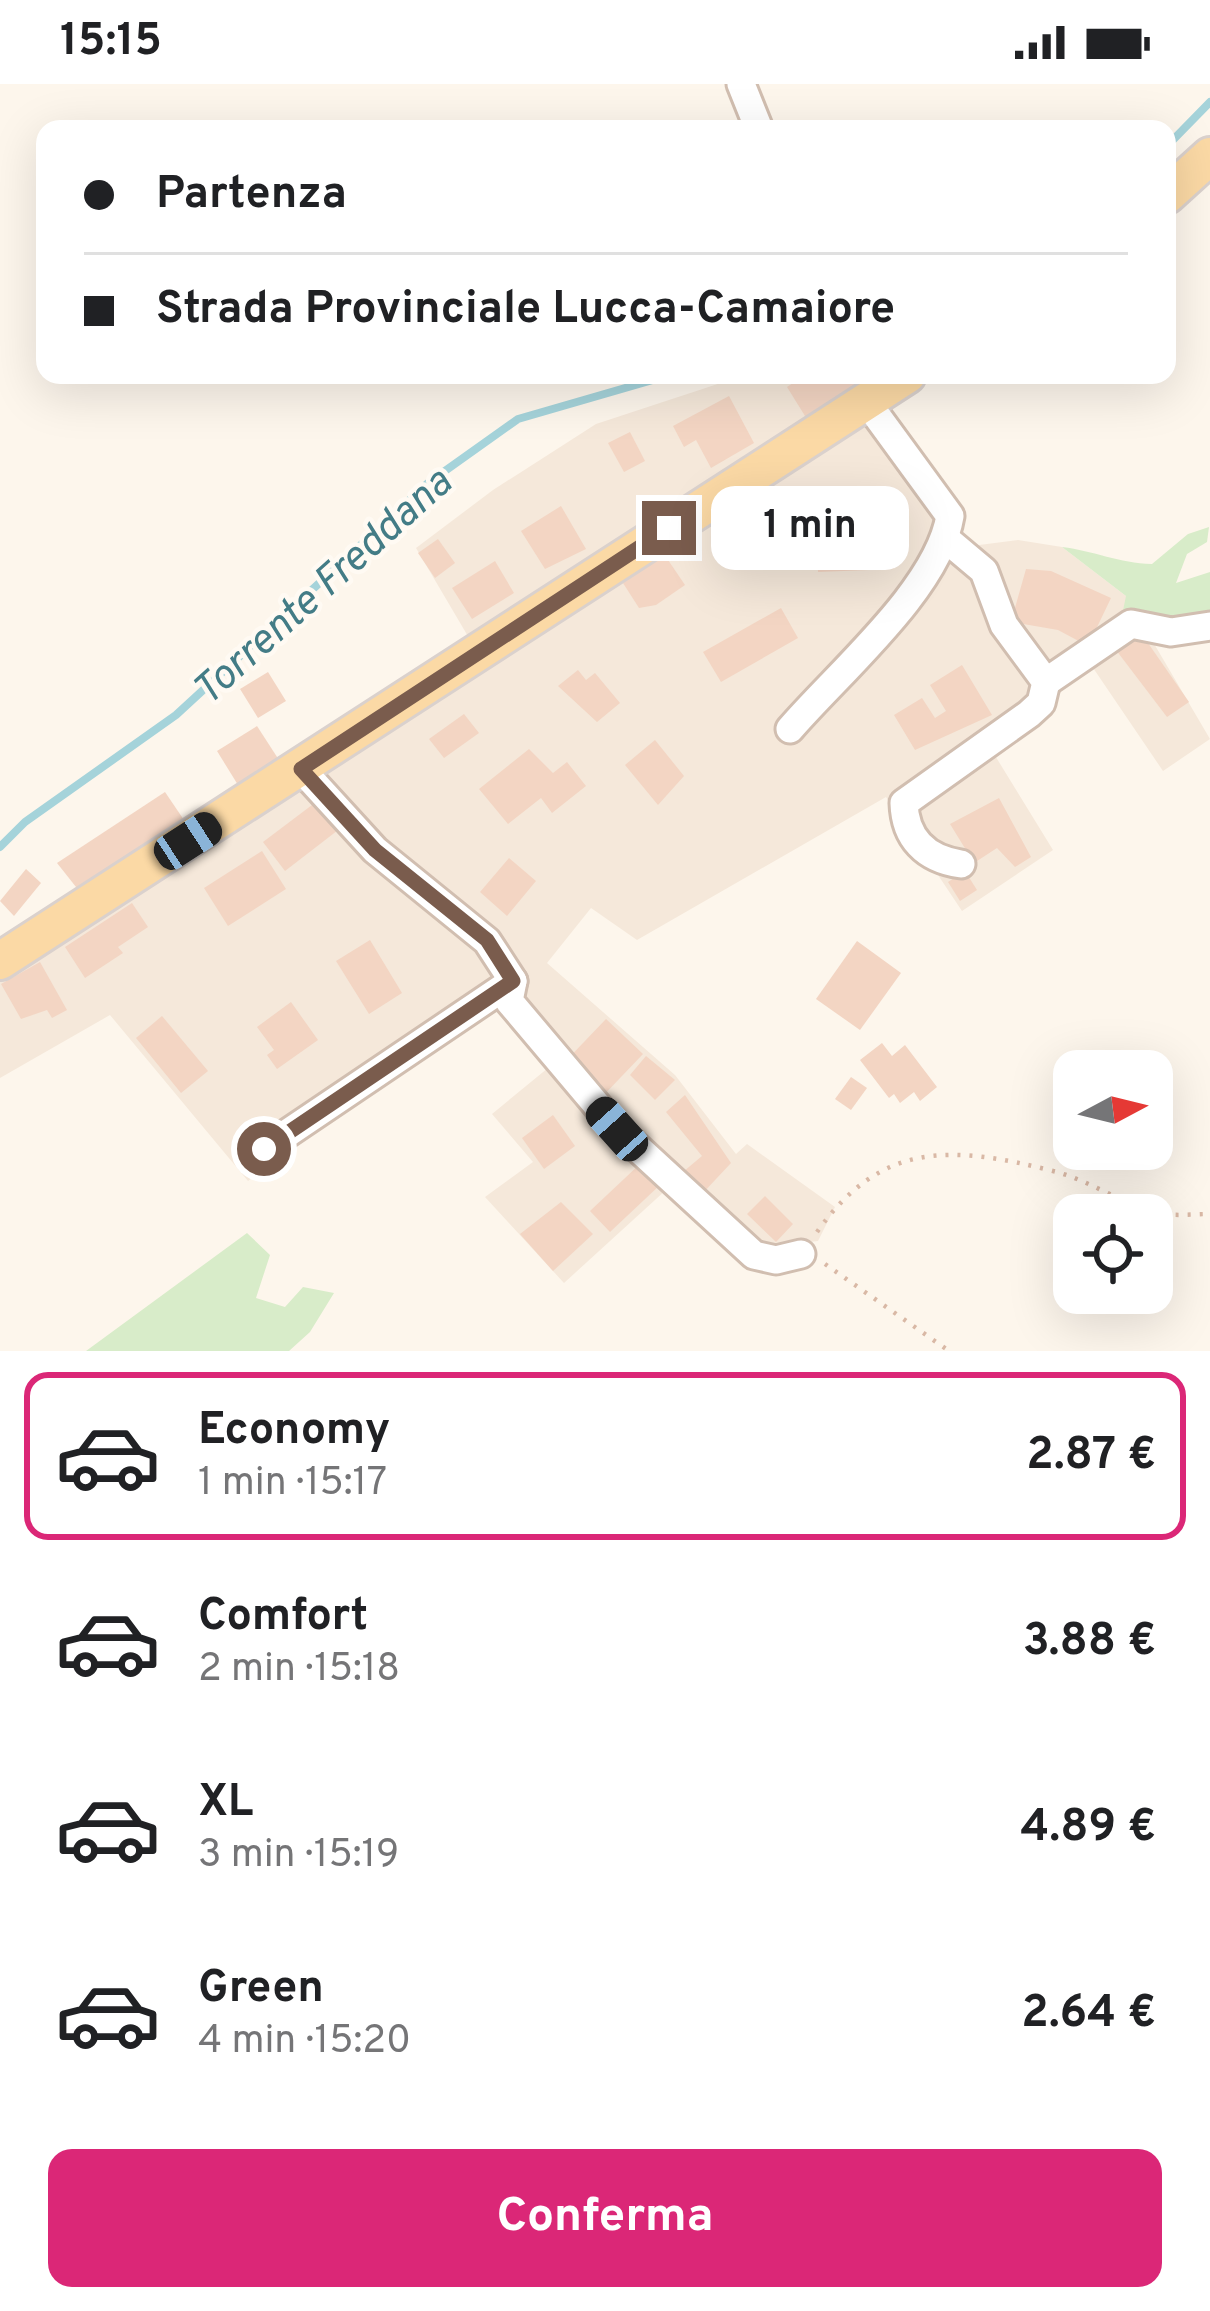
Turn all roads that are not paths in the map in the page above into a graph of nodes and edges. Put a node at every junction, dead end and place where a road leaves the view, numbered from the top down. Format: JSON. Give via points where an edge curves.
{"nodes":[{"id":1,"x":741,"y":84,"type":"edge"},
{"id":2,"x":755,"y":120,"type":"edge"},
{"id":3,"x":1210,"y":156,"type":"edge"},
{"id":4,"x":1176,"y":186,"type":"edge"},
{"id":5,"x":887,"y":384,"type":"edge"},
{"id":6,"x":946,"y":539,"type":"junction"},
{"id":7,"x":1210,"y":626,"type":"edge"},
{"id":8,"x":1046,"y":682,"type":"junction"},
{"id":9,"x":790,"y":730,"type":"dead end"},
{"id":10,"x":301,"y":769,"type":"junction"},
{"id":11,"x":961,"y":864,"type":"dead end"},
{"id":12,"x":0,"y":961,"type":"edge"},
{"id":13,"x":513,"y":981,"type":"junction"},
{"id":14,"x":264,"y":1149,"type":"dead end"},
{"id":15,"x":801,"y":1254,"type":"road end"}],
"edges":[{"from":1,"to":2,"type":"street"},
{"from":3,"to":4,"type":"main road"},
{"from":5,"to":6,"type":"street","via":[[950,516]]},
{"from":5,"to":10,"type":"main road"},
{"from":6,"to":8,"type":"street","via":[[984,572],[1004,625]]},
{"from":6,"to":9,"type":"street","via":[[898,610]]},
{"from":7,"to":8,"type":"street","via":[[1171,632],[1131,624]]},
{"from":8,"to":11,"type":"street","via":[[1041,704],[904,802],[904,829],[915,842]]},
{"from":10,"to":12,"type":"main road"},
{"from":10,"to":13,"type":"street","via":[[375,850],[487,940]]},
{"from":13,"to":14,"type":"street"},
{"from":13,"to":15,"type":"street","via":[[509,1001],[617,1129],[754,1255]]}]}
